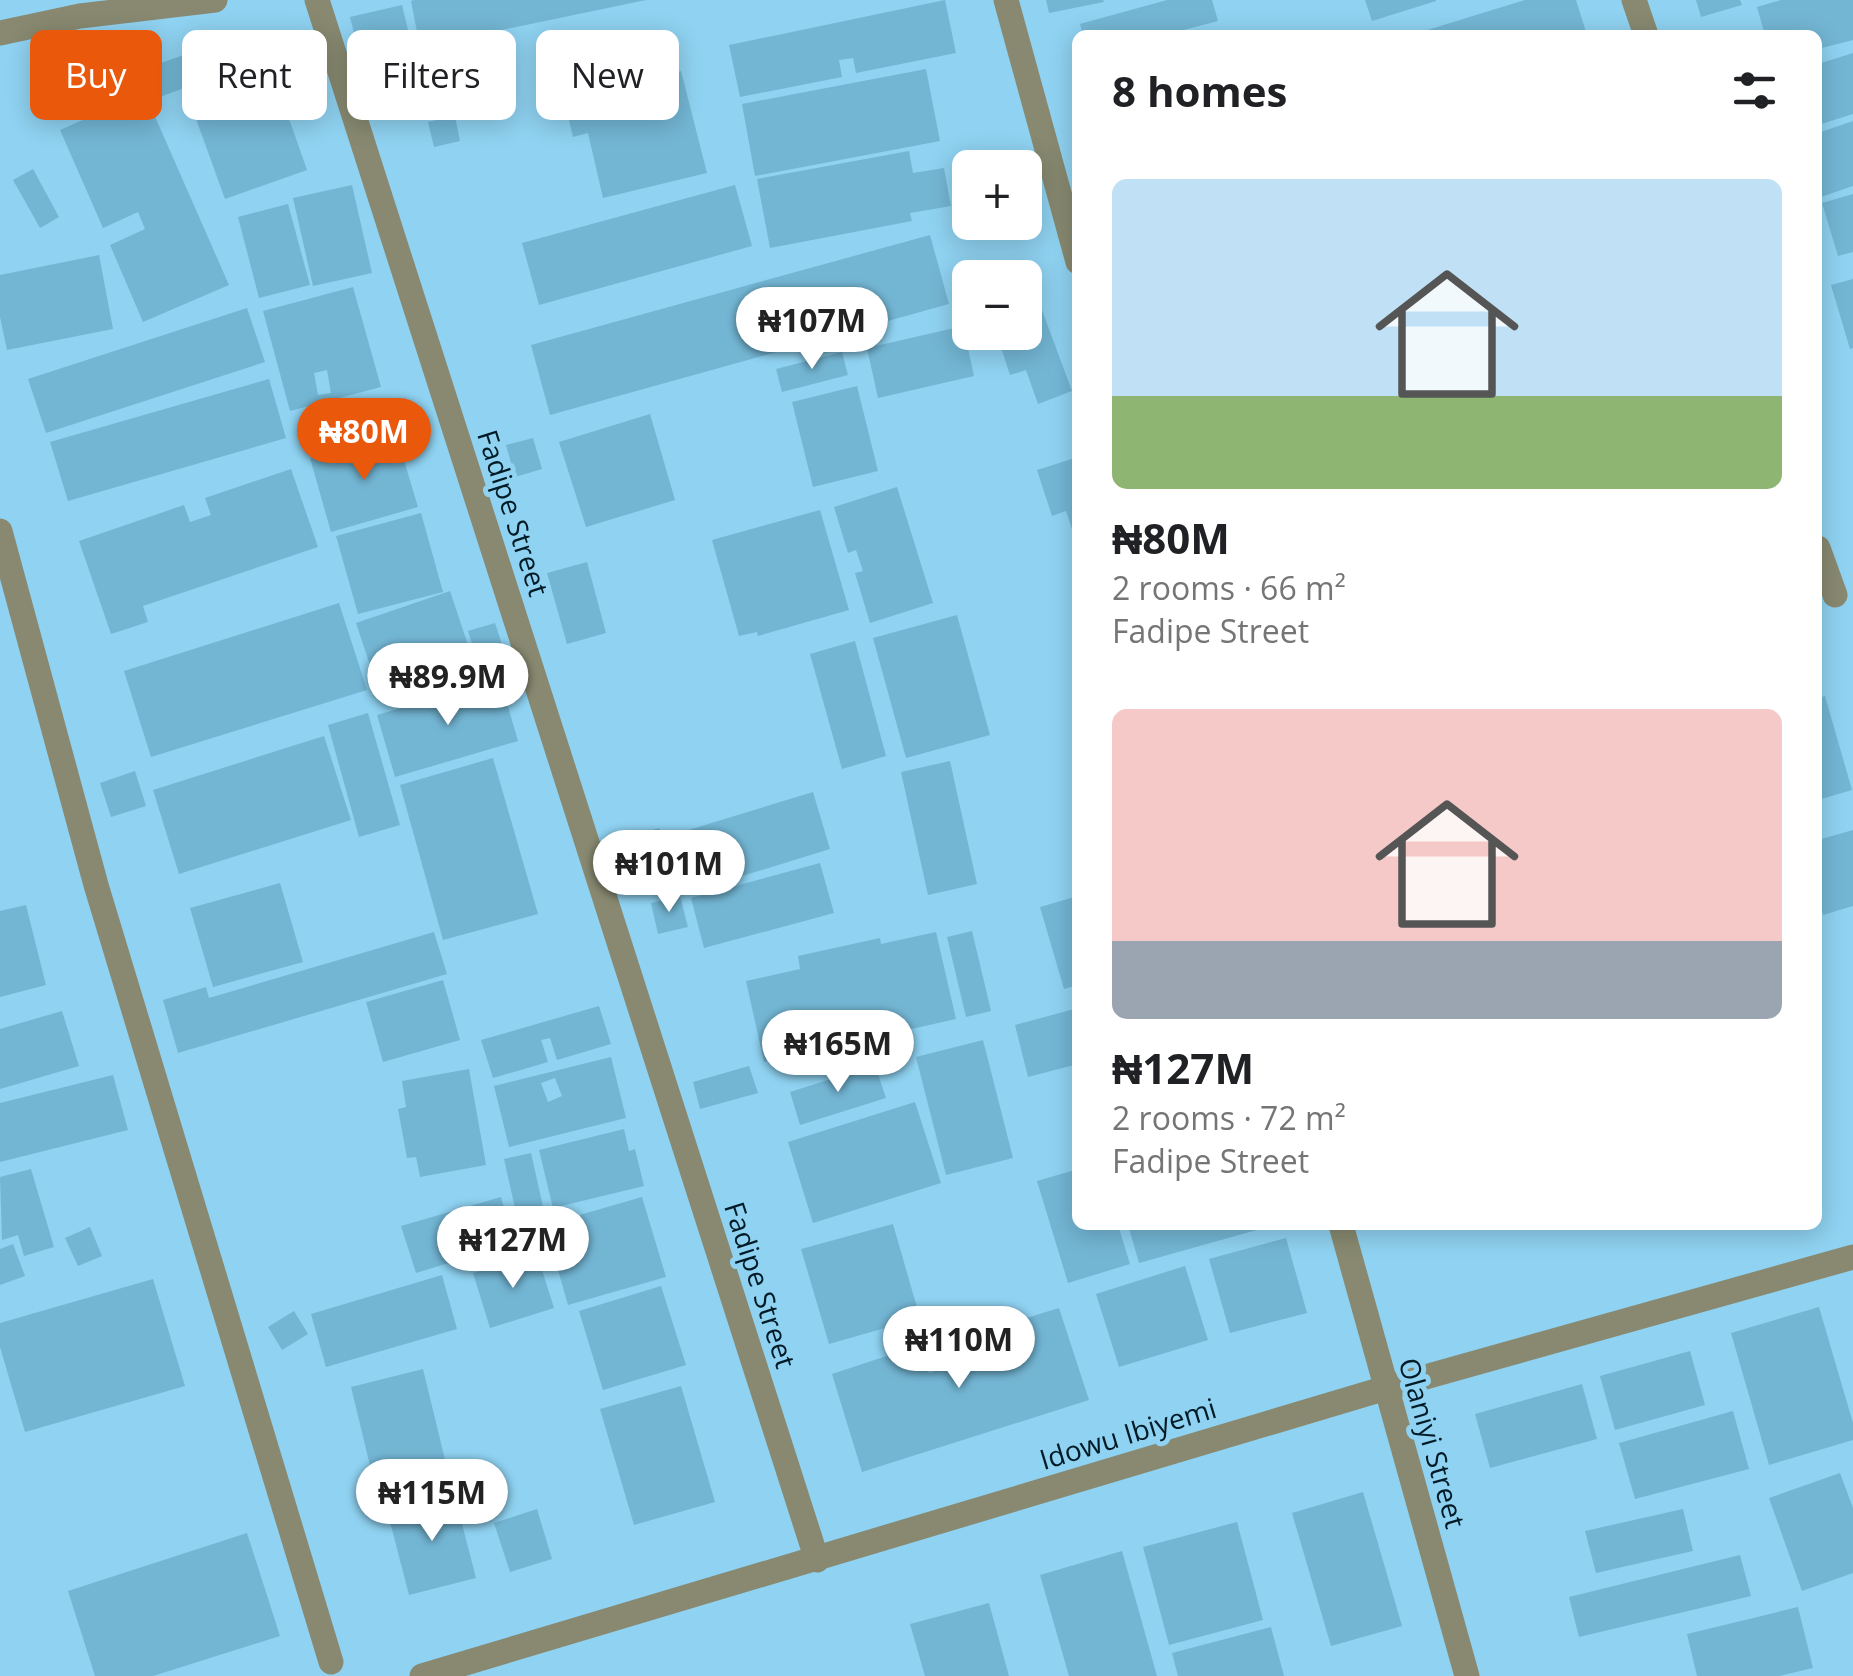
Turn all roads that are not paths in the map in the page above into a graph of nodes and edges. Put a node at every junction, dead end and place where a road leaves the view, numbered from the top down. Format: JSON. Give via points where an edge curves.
{"nodes":[{"id":1,"x":215,"y":0,"type":"edge"},
{"id":2,"x":317,"y":0,"type":"edge"},
{"id":3,"x":1006,"y":0,"type":"edge"},
{"id":4,"x":1634,"y":0,"type":"edge"},
{"id":5,"x":75,"y":8,"type":"edge"},
{"id":6,"x":1644,"y":30,"type":"edge"},
{"id":7,"x":0,"y":33,"type":"edge"},
{"id":8,"x":1072,"y":240,"type":"edge"},
{"id":9,"x":0,"y":531,"type":"edge"},
{"id":10,"x":1822,"y":559,"type":"edge"},
{"id":11,"x":1835,"y":595,"type":"edge"},
{"id":12,"x":1342,"y":1230,"type":"edge"},
{"id":13,"x":1853,"y":1257,"type":"edge"},
{"id":14,"x":1386,"y":1388,"type":"junction"},
{"id":15,"x":817,"y":1560,"type":"junction"},
{"id":16,"x":331,"y":1662,"type":"dead end"},
{"id":17,"x":422,"y":1676,"type":"edge"},
{"id":18,"x":1467,"y":1676,"type":"edge"}],
"edges":[{"from":1,"to":5,"type":"street"},
{"from":2,"to":15,"type":"street","name":"Fadipe Street"},
{"from":3,"to":8,"type":"street"},
{"from":4,"to":6,"type":"street"},
{"from":5,"to":7,"type":"street"},
{"from":9,"to":16,"type":"street","via":[[96,884]]},
{"from":10,"to":11,"type":"street"},
{"from":12,"to":14,"type":"street","name":"Olaniyi Street"},
{"from":13,"to":14,"type":"street","name":"Idowu Ibiyemi"},
{"from":14,"to":15,"type":"street","name":"Idowu Ibiyemi"},
{"from":14,"to":18,"type":"street","name":"Olaniyi Street"},
{"from":15,"to":17,"type":"street","name":"Idowu Ibiyemi"}]}
